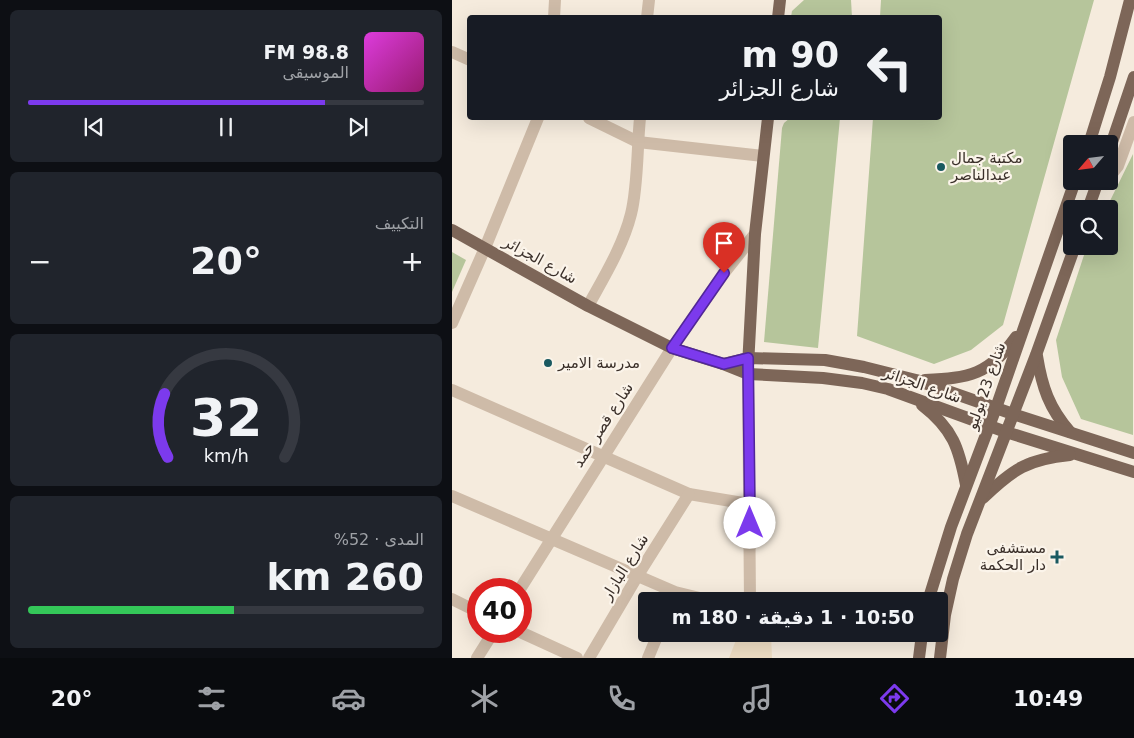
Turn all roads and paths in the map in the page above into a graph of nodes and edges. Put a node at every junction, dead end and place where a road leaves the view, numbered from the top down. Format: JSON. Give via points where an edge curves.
{"nodes":[{"id":1,"x":555,"y":0,"type":"edge"},
{"id":2,"x":649,"y":0,"type":"edge"},
{"id":3,"x":780,"y":0,"type":"edge"},
{"id":4,"x":1130,"y":0,"type":"edge"},
{"id":5,"x":554,"y":15,"type":"edge"},
{"id":6,"x":648,"y":15,"type":"edge"},
{"id":7,"x":778,"y":15,"type":"edge"},
{"id":8,"x":452,"y":52,"type":"edge"},
{"id":9,"x":467,"y":59,"type":"edge"},
{"id":10,"x":1134,"y":77,"type":"edge"},
{"id":11,"x":537,"y":120,"type":"edge"},
{"id":12,"x":593,"y":120,"type":"edge"},
{"id":13,"x":640,"y":120,"type":"edge"},
{"id":14,"x":768,"y":120,"type":"edge"},
{"id":15,"x":1134,"y":122,"type":"edge"},
{"id":16,"x":1092,"y":135,"type":"edge"},
{"id":17,"x":1114,"y":135,"type":"edge"},
{"id":18,"x":638,"y":142,"type":"junction"},
{"id":19,"x":763,"y":156,"type":"junction"},
{"id":20,"x":1118,"y":166,"type":"edge"},
{"id":21,"x":1072,"y":190,"type":"edge"},
{"id":22,"x":452,"y":230,"type":"edge"},
{"id":23,"x":755,"y":234,"type":"junction"},
{"id":24,"x":485,"y":248,"type":"junction"},
{"id":25,"x":1072,"y":255,"type":"edge"},
{"id":26,"x":588,"y":306,"type":"junction"},
{"id":27,"x":452,"y":323,"type":"edge"},
{"id":28,"x":1024,"y":327,"type":"junction"},
{"id":29,"x":672,"y":348,"type":"junction"},
{"id":30,"x":1036,"y":355,"type":"junction"},
{"id":31,"x":748,"y":358,"type":"junction"},
{"id":32,"x":724,"y":364,"type":"junction"},
{"id":33,"x":748,"y":374,"type":"junction"},
{"id":34,"x":916,"y":380,"type":"junction"},
{"id":35,"x":452,"y":390,"type":"edge"},
{"id":36,"x":914,"y":398,"type":"junction"},
{"id":37,"x":996,"y":408,"type":"junction"},
{"id":38,"x":1013,"y":414,"type":"junction"},
{"id":39,"x":990,"y":426,"type":"junction"},
{"id":40,"x":1006,"y":432,"type":"junction"},
{"id":41,"x":1070,"y":432,"type":"junction"},
{"id":42,"x":1134,"y":453,"type":"edge"},
{"id":43,"x":1076,"y":454,"type":"junction"},
{"id":44,"x":602,"y":457,"type":"junction"},
{"id":45,"x":1134,"y":472,"type":"edge"},
{"id":46,"x":966,"y":486,"type":"junction"},
{"id":47,"x":690,"y":494,"type":"junction"},
{"id":48,"x":452,"y":496,"type":"edge"},
{"id":49,"x":981,"y":500,"type":"junction"},
{"id":50,"x":749,"y":504,"type":"junction"},
{"id":51,"x":550,"y":539,"type":"junction"},
{"id":52,"x":638,"y":575,"type":"junction"},
{"id":53,"x":527,"y":578,"type":"edge"},
{"id":54,"x":665,"y":592,"type":"edge"},
{"id":55,"x":750,"y":592,"type":"edge"},
{"id":56,"x":931,"y":592,"type":"edge"},
{"id":57,"x":452,"y":599,"type":"edge"},
{"id":58,"x":467,"y":606,"type":"edge"},
{"id":59,"x":532,"y":637,"type":"edge"},
{"id":60,"x":655,"y":642,"type":"edge"},
{"id":61,"x":921,"y":642,"type":"edge"},
{"id":62,"x":487,"y":643,"type":"edge"},
{"id":63,"x":478,"y":658,"type":"edge"},
{"id":64,"x":577,"y":658,"type":"edge"},
{"id":65,"x":589,"y":658,"type":"edge"},
{"id":66,"x":648,"y":658,"type":"edge"},
{"id":67,"x":919,"y":658,"type":"edge"},
{"id":68,"x":940,"y":658,"type":"edge"}],
"edges":[{"from":1,"to":5,"type":"street"},
{"from":2,"to":6,"type":"street"},
{"from":3,"to":7,"type":"main road"},
{"from":4,"to":16,"type":"main road"},
{"from":8,"to":9,"type":"street"},
{"from":10,"to":17,"type":"main road"},
{"from":11,"to":24,"type":"street"},
{"from":12,"to":18,"type":"street"},
{"from":13,"to":18,"type":"street"},
{"from":14,"to":19,"type":"main road"},
{"from":15,"to":20,"type":"street"},
{"from":18,"to":19,"type":"street"},
{"from":18,"to":26,"type":"street","via":[[631,214],[625,233]]},
{"from":19,"to":23,"type":"main road"},
{"from":21,"to":28,"type":"main road","name":"شارع 23 يوليو"},
{"from":22,"to":24,"type":"main road","name":"شارع الجزائر"},
{"from":23,"to":29,"type":"street","name":"شارع قصر حمد"},
{"from":23,"to":31,"type":"main road"},
{"from":24,"to":26,"type":"main road","name":"شارع الجزائر"},
{"from":24,"to":27,"type":"street"},
{"from":25,"to":30,"type":"main road"},
{"from":26,"to":29,"type":"main road","name":"شارع الجزائر"},
{"from":28,"to":34,"type":"main road","via":[[1000,357],[984,370],[957,379]]},
{"from":28,"to":37,"type":"main road","name":"شارع 23 يوليو"},
{"from":29,"to":32,"type":"main road","name":"شارع الجزائر"},
{"from":29,"to":44,"type":"street","name":"شارع قصر حمد"},
{"from":30,"to":38,"type":"main road"},
{"from":30,"to":41,"type":"main road","via":[[1047,398]]},
{"from":31,"to":32,"type":"main road","name":"شارع الجزائر"},
{"from":31,"to":33,"type":"main road"},
{"from":31,"to":34,"type":"main road","name":"شارع الجزائر","via":[[833,361]]},
{"from":32,"to":33,"type":"main road","name":"شارع الجزائر"},
{"from":33,"to":36,"type":"main road","name":"شارع الجزائر","via":[[862,383]]},
{"from":33,"to":50,"type":"street"},
{"from":34,"to":37,"type":"main road","name":"شارع الجزائر"},
{"from":35,"to":44,"type":"street"},
{"from":36,"to":39,"type":"main road","name":"شارع الجزائر"},
{"from":36,"to":46,"type":"main road","via":[[944,426],[955,443],[962,460]]},
{"from":37,"to":38,"type":"main road","name":"شارع الجزائر"},
{"from":37,"to":39,"type":"main road","name":"شارع 23 يوليو"},
{"from":38,"to":40,"type":"main road"},
{"from":38,"to":41,"type":"main road","name":"شارع الجزائر"},
{"from":39,"to":40,"type":"main road","name":"شارع الجزائر"},
{"from":39,"to":46,"type":"main road","name":"شارع 23 يوليو"},
{"from":40,"to":43,"type":"main road","name":"شارع الجزائر"},
{"from":40,"to":49,"type":"main road"},
{"from":41,"to":42,"type":"main road","name":"شارع الجزائر"},
{"from":43,"to":45,"type":"main road","name":"شارع الجزائر"},
{"from":43,"to":49,"type":"main road","via":[[1028,463]]},
{"from":44,"to":47,"type":"street"},
{"from":44,"to":51,"type":"street","name":"شارع قصر حمد"},
{"from":46,"to":56,"type":"main road","name":"شارع 23 يوليو"},
{"from":47,"to":50,"type":"street"},
{"from":47,"to":52,"type":"street","name":"شارع البازار"},
{"from":48,"to":51,"type":"street"},
{"from":49,"to":68,"type":"main road","via":[[953,579]]},
{"from":50,"to":55,"type":"street"},
{"from":51,"to":52,"type":"street"},
{"from":51,"to":53,"type":"street","name":"شارع قصر حمد"},
{"from":52,"to":54,"type":"street"},
{"from":52,"to":65,"type":"street","name":"شارع البازار"},
{"from":57,"to":58,"type":"street"},
{"from":59,"to":64,"type":"street"},
{"from":60,"to":66,"type":"street"},
{"from":61,"to":67,"type":"main road"},
{"from":62,"to":63,"type":"street"}]}
